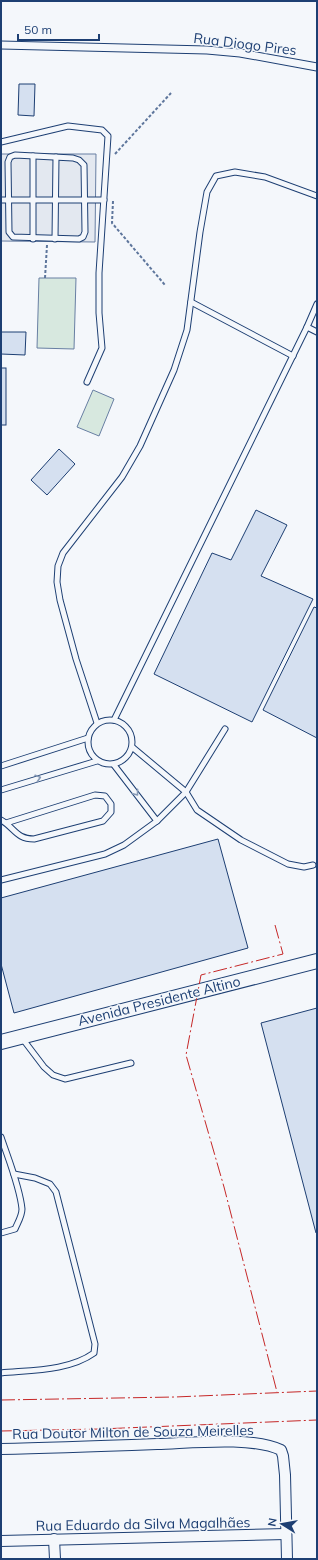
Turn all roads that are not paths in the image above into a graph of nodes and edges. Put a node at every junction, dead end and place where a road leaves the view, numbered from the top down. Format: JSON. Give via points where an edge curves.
{"nodes":[{"id":1,"x":1,"y":44,"type":"edge"},
{"id":2,"x":317,"y":67,"type":"edge"},
{"id":3,"x":1,"y":142,"type":"edge"},
{"id":4,"x":33,"y":156,"type":"junction"},
{"id":5,"x":56,"y":157,"type":"junction"},
{"id":6,"x":317,"y":196,"type":"edge"},
{"id":7,"x":1,"y":200,"type":"edge"},
{"id":8,"x":9,"y":200,"type":"junction"},
{"id":9,"x":33,"y":200,"type":"junction"},
{"id":10,"x":56,"y":200,"type":"junction"},
{"id":11,"x":85,"y":200,"type":"junction"},
{"id":12,"x":104,"y":200,"type":"junction"},
{"id":13,"x":33,"y":238,"type":"junction"},
{"id":14,"x":55,"y":239,"type":"junction"},
{"id":15,"x":191,"y":302,"type":"junction"},
{"id":16,"x":317,"y":304,"type":"edge"},
{"id":17,"x":307,"y":327,"type":"junction"},
{"id":18,"x":317,"y":332,"type":"edge"},
{"id":19,"x":293,"y":356,"type":"junction"},
{"id":20,"x":87,"y":382,"type":"dead end"},
{"id":21,"x":114,"y":720,"type":"junction"},
{"id":22,"x":97,"y":723,"type":"junction"},
{"id":23,"x":225,"y":729,"type":"dead end"},
{"id":24,"x":88,"y":738,"type":"junction"},
{"id":25,"x":132,"y":747,"type":"junction"},
{"id":26,"x":97,"y":761,"type":"junction"},
{"id":27,"x":114,"y":765,"type":"junction"},
{"id":28,"x":1,"y":766,"type":"edge"},
{"id":29,"x":1,"y":790,"type":"edge"},
{"id":30,"x":186,"y":792,"type":"junction"},
{"id":31,"x":4,"y":821,"type":"edge"},
{"id":32,"x":158,"y":821,"type":"junction"},
{"id":33,"x":313,"y":865,"type":"dead end"},
{"id":34,"x":1,"y":880,"type":"edge"},
{"id":35,"x":317,"y":961,"type":"edge"},
{"id":36,"x":21,"y":1037,"type":"junction"},
{"id":37,"x":1,"y":1042,"type":"edge"},
{"id":38,"x":131,"y":1063,"type":"dead end"},
{"id":39,"x":1,"y":1137,"type":"edge"},
{"id":40,"x":14,"y":1174,"type":"junction"},
{"id":41,"x":1,"y":1233,"type":"edge"},
{"id":42,"x":1,"y":1373,"type":"edge"},
{"id":43,"x":1,"y":1449,"type":"edge"},
{"id":44,"x":286,"y":1534,"type":"junction"},
{"id":45,"x":54,"y":1539,"type":"junction"},
{"id":46,"x":1,"y":1541,"type":"edge"},
{"id":47,"x":56,"y":1559,"type":"edge"},
{"id":48,"x":287,"y":1559,"type":"edge"}],
"edges":[{"from":1,"to":2,"type":"street","name":"Rua Diogo Pires","via":[[214,50]]},
{"from":3,"to":12,"type":"lane","via":[[68,126],[102,130],[108,136]]},
{"from":4,"to":5,"type":"lane"},
{"from":4,"to":8,"type":"lane","via":[[10,157]]},
{"from":4,"to":9,"type":"lane"},
{"from":5,"to":10,"type":"lane"},
{"from":5,"to":11,"type":"lane","via":[[79,160],[84,165]]},
{"from":6,"to":15,"type":"lane","via":[[265,177],[235,172],[216,176],[207,192]]},
{"from":7,"to":8,"type":"lane"},
{"from":8,"to":9,"type":"lane"},
{"from":8,"to":13,"type":"lane","via":[[9,232],[13,237]]},
{"from":9,"to":10,"type":"lane"},
{"from":9,"to":13,"type":"lane"},
{"from":10,"to":11,"type":"lane"},
{"from":10,"to":14,"type":"lane"},
{"from":11,"to":12,"type":"lane"},
{"from":11,"to":14,"type":"lane","via":[[83,237]]},
{"from":12,"to":20,"type":"lane","via":[[99,273],[102,348]]},
{"from":13,"to":14,"type":"lane"},
{"from":15,"to":19,"type":"lane"},
{"from":15,"to":22,"type":"lane","via":[[187,330],[174,370],[140,446],[122,477],[63,553],[58,566],[60,600]]},
{"from":16,"to":17,"type":"lane"},
{"from":17,"to":18,"type":"lane"},
{"from":17,"to":19,"type":"lane"},
{"from":19,"to":21,"type":"lane"},
{"from":21,"to":22,"type":"lane"},
{"from":21,"to":25,"type":"lane","via":[[129,730]]},
{"from":22,"to":24,"type":"lane"},
{"from":23,"to":30,"type":"lane"},
{"from":24,"to":26,"type":"lane","via":[[87,747]]},
{"from":24,"to":28,"type":"lane"},
{"from":25,"to":27,"type":"lane","via":[[122,761]]},
{"from":25,"to":30,"type":"lane"},
{"from":26,"to":27,"type":"lane","via":[[105,765]]},
{"from":29,"to":26,"type":"lane","one_way":true},
{"from":27,"to":32,"type":"lane","one_way":true},
{"from":30,"to":32,"type":"lane"},
{"from":30,"to":33,"type":"lane","via":[[197,810],[241,840],[288,864],[304,867]]},
{"from":31,"to":31,"type":"lane","via":[[18,835],[34,839],[103,821],[111,812],[111,804],[105,796],[95,796]]},
{"from":32,"to":34,"type":"lane","via":[[124,845],[105,854]]},
{"from":35,"to":36,"type":"main road","name":"Avenida Presidente Altino"},
{"from":36,"to":37,"type":"main road","name":"Avenida Presidente Altino"},
{"from":36,"to":38,"type":"lane","via":[[44,1067],[53,1075],[64,1079]]},
{"from":39,"to":40,"type":"lane"},
{"from":40,"to":41,"type":"lane","via":[[22,1209],[15,1229]]},
{"from":40,"to":42,"type":"lane","via":[[50,1184],[56,1192],[95,1344],[94,1353],[87,1358],[60,1366]]},
{"from":43,"to":44,"type":"street","name":"Rua Doutor Milton de Souza Meirelles","via":[[223,1442],[260,1443],[272,1446],[281,1450],[283,1456]]},
{"from":44,"to":45,"type":"street","name":"Rua Eduardo da Silva Magalhães"},
{"from":44,"to":48,"type":"street"},
{"from":45,"to":46,"type":"street","name":"Rua Eduardo da Silva Magalhães"},
{"from":45,"to":47,"type":"street"}]}
